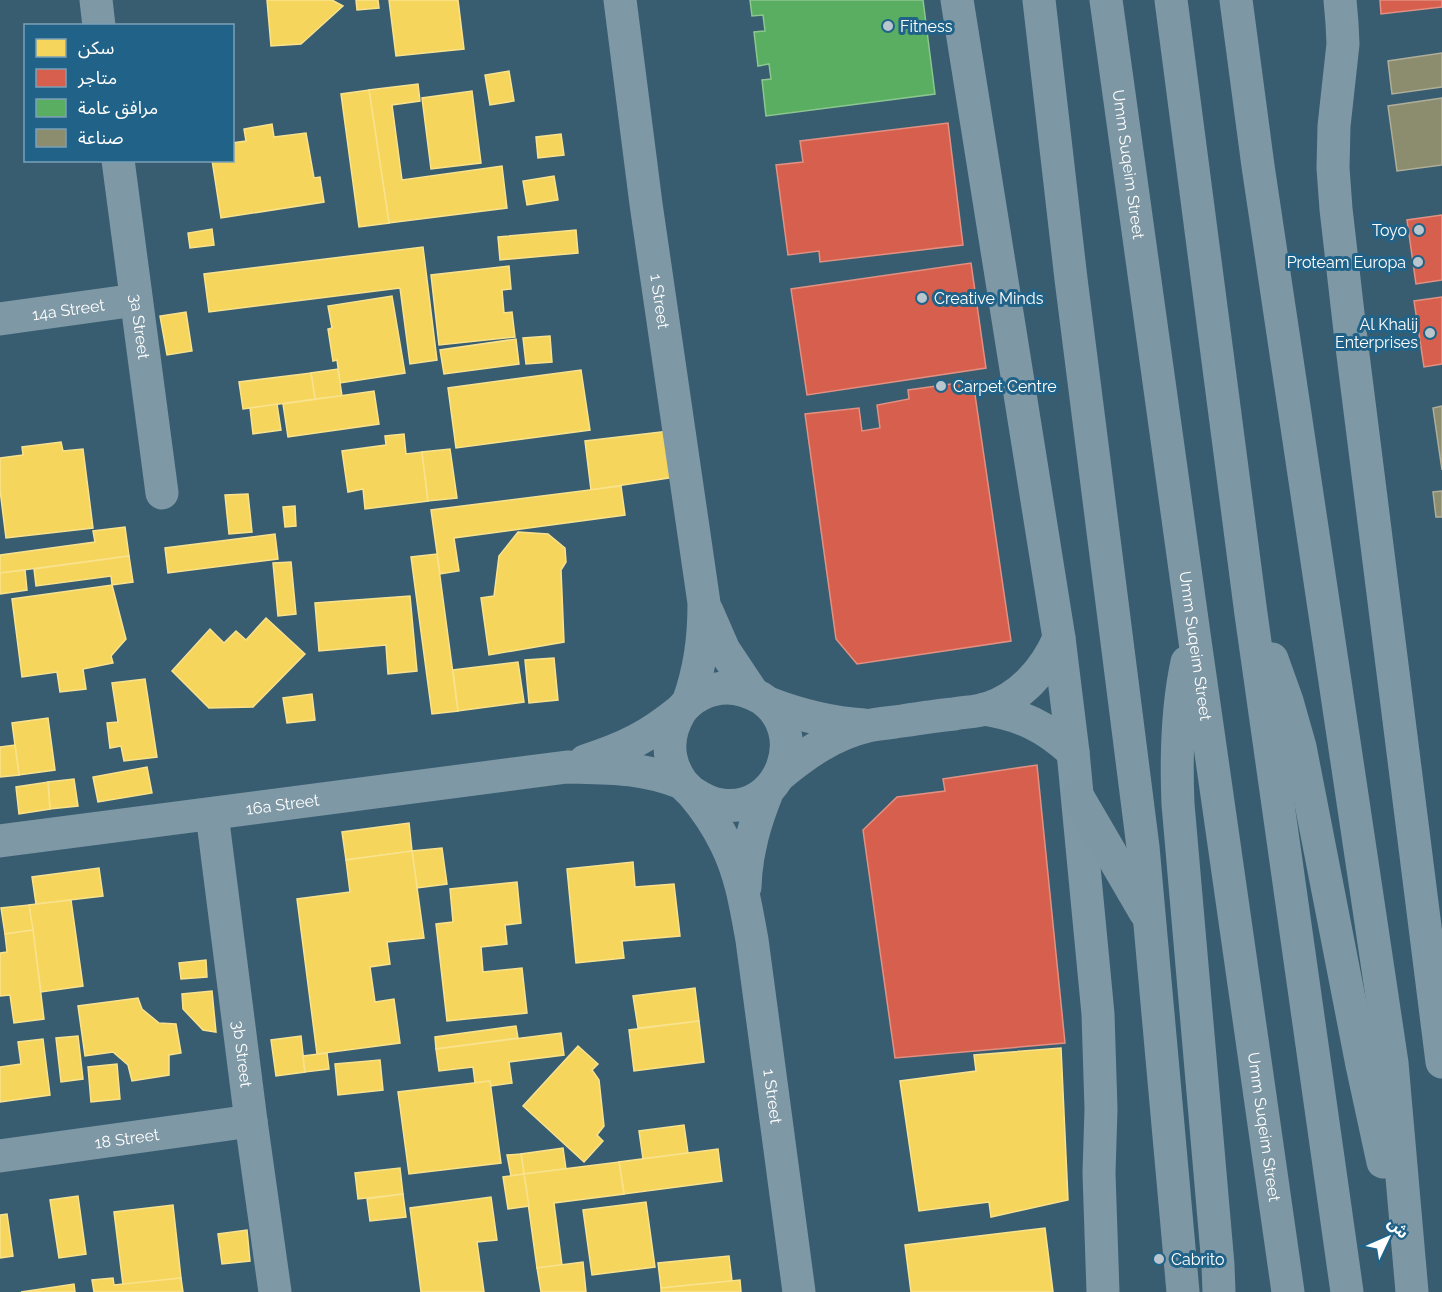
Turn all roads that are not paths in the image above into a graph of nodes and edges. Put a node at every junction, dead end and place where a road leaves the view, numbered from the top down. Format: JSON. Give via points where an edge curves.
{"nodes":[{"id":1,"x":96,"y":0,"type":"edge"},
{"id":2,"x":620,"y":0,"type":"edge"},
{"id":3,"x":957,"y":0,"type":"edge"},
{"id":4,"x":1039,"y":0,"type":"edge"},
{"id":5,"x":1106,"y":0,"type":"edge"},
{"id":6,"x":1171,"y":0,"type":"edge"},
{"id":7,"x":1236,"y":0,"type":"edge"},
{"id":8,"x":1340,"y":0,"type":"edge"},
{"id":9,"x":99,"y":24,"type":"edge"},
{"id":10,"x":118,"y":162,"type":"edge"},
{"id":11,"x":136,"y":300,"type":"junction"},
{"id":12,"x":0,"y":319,"type":"edge"},
{"id":13,"x":162,"y":493,"type":"dead end"},
{"id":14,"x":704,"y":603,"type":"junction"},
{"id":15,"x":1251,"y":614,"type":"junction"},
{"id":16,"x":1194,"y":634,"type":"junction"},
{"id":17,"x":1059,"y":638,"type":"junction"},
{"id":18,"x":760,"y":698,"type":"junction"},
{"id":19,"x":685,"y":707,"type":"junction"},
{"id":20,"x":984,"y":709,"type":"junction"},
{"id":21,"x":869,"y":726,"type":"junction"},
{"id":22,"x":1073,"y":752,"type":"junction"},
{"id":23,"x":567,"y":767,"type":"junction"},
{"id":24,"x":774,"y":782,"type":"junction"},
{"id":25,"x":687,"y":788,"type":"junction"},
{"id":26,"x":1078,"y":796,"type":"junction"},
{"id":27,"x":212,"y":813,"type":"junction"},
{"id":28,"x":0,"y":841,"type":"edge"},
{"id":29,"x":745,"y":901,"type":"junction"},
{"id":30,"x":1150,"y":921,"type":"junction"},
{"id":31,"x":1442,"y":1062,"type":"edge"},
{"id":32,"x":251,"y":1121,"type":"junction"},
{"id":33,"x":0,"y":1156,"type":"edge"},
{"id":34,"x":275,"y":1292,"type":"edge"},
{"id":35,"x":799,"y":1292,"type":"edge"},
{"id":36,"x":1103,"y":1292,"type":"edge"},
{"id":37,"x":1183,"y":1292,"type":"edge"},
{"id":38,"x":1219,"y":1292,"type":"edge"},
{"id":39,"x":1288,"y":1292,"type":"edge"},
{"id":40,"x":1347,"y":1292,"type":"edge"},
{"id":41,"x":1411,"y":1292,"type":"edge"}],
"edges":[{"from":1,"to":9,"type":"street"},
{"from":2,"to":14,"type":"street","name":"1 Street"},
{"from":3,"to":17,"type":"street"},
{"from":4,"to":30,"type":"main road"},
{"from":5,"to":16,"type":"main road","name":"Umm Suqeim Street"},
{"from":6,"to":15,"type":"main road"},
{"from":7,"to":41,"type":"main road","via":[[1392,1063]]},
{"from":8,"to":31,"type":"street","via":[[1343,44],[1334,126],[1336,209]]},
{"from":10,"to":11,"type":"street","name":"3a Street"},
{"from":11,"to":12,"type":"street","name":"14a Street"},
{"from":11,"to":13,"type":"street","name":"3a Street"},
{"from":14,"to":18,"type":"street","name":"1 Street","via":[[724,650]]},
{"from":14,"to":19,"type":"street","name":"1 Street","via":[[701,654]]},
{"from":15,"to":40,"type":"main road"},
{"from":15,"to":41,"type":"main road","via":[[1283,690],[1300,747]]},
{"from":16,"to":38,"type":"main road","via":[[1178,736],[1178,804]]},
{"from":16,"to":39,"type":"main road","name":"Umm Suqeim Street"},
{"from":17,"to":20,"type":"street","via":[[1035,677],[1003,702]]},
{"from":17,"to":22,"type":"street"},
{"from":18,"to":19,"type":"street","via":[[735,688],[718,688],[702,693]]},
{"from":18,"to":21,"type":"street","via":[[817,719]]},
{"from":18,"to":24,"type":"street","via":[[780,718],[786,737],[786,756]]},
{"from":19,"to":23,"type":"street","name":"16a Street","via":[[636,742]]},
{"from":19,"to":25,"type":"street","via":[[672,727],[669,747],[672,766]]},
{"from":20,"to":21,"type":"street"},
{"from":20,"to":22,"type":"street","via":[[1023,718],[1058,738]]},
{"from":21,"to":24,"type":"street","via":[[812,750]]},
{"from":22,"to":26,"type":"street"},
{"from":23,"to":25,"type":"street","name":"16a Street","via":[[624,768],[663,776]]},
{"from":23,"to":27,"type":"street","name":"16a Street"},
{"from":24,"to":25,"type":"street","via":[[755,799],[739,805],[707,801]]},
{"from":24,"to":29,"type":"street","name":"1 Street","via":[[757,816],[750,843]]},
{"from":25,"to":29,"type":"street","name":"1 Street","via":[[726,844]]},
{"from":26,"to":30,"type":"main road"},
{"from":26,"to":36,"type":"street","via":[[1098,1014]]},
{"from":27,"to":28,"type":"street","name":"16a Street"},
{"from":27,"to":32,"type":"street","name":"3b Street"},
{"from":29,"to":35,"type":"street","name":"1 Street"},
{"from":30,"to":37,"type":"main road"},
{"from":32,"to":33,"type":"street","name":"18 Street"},
{"from":32,"to":34,"type":"street","name":"3b Street"}]}
